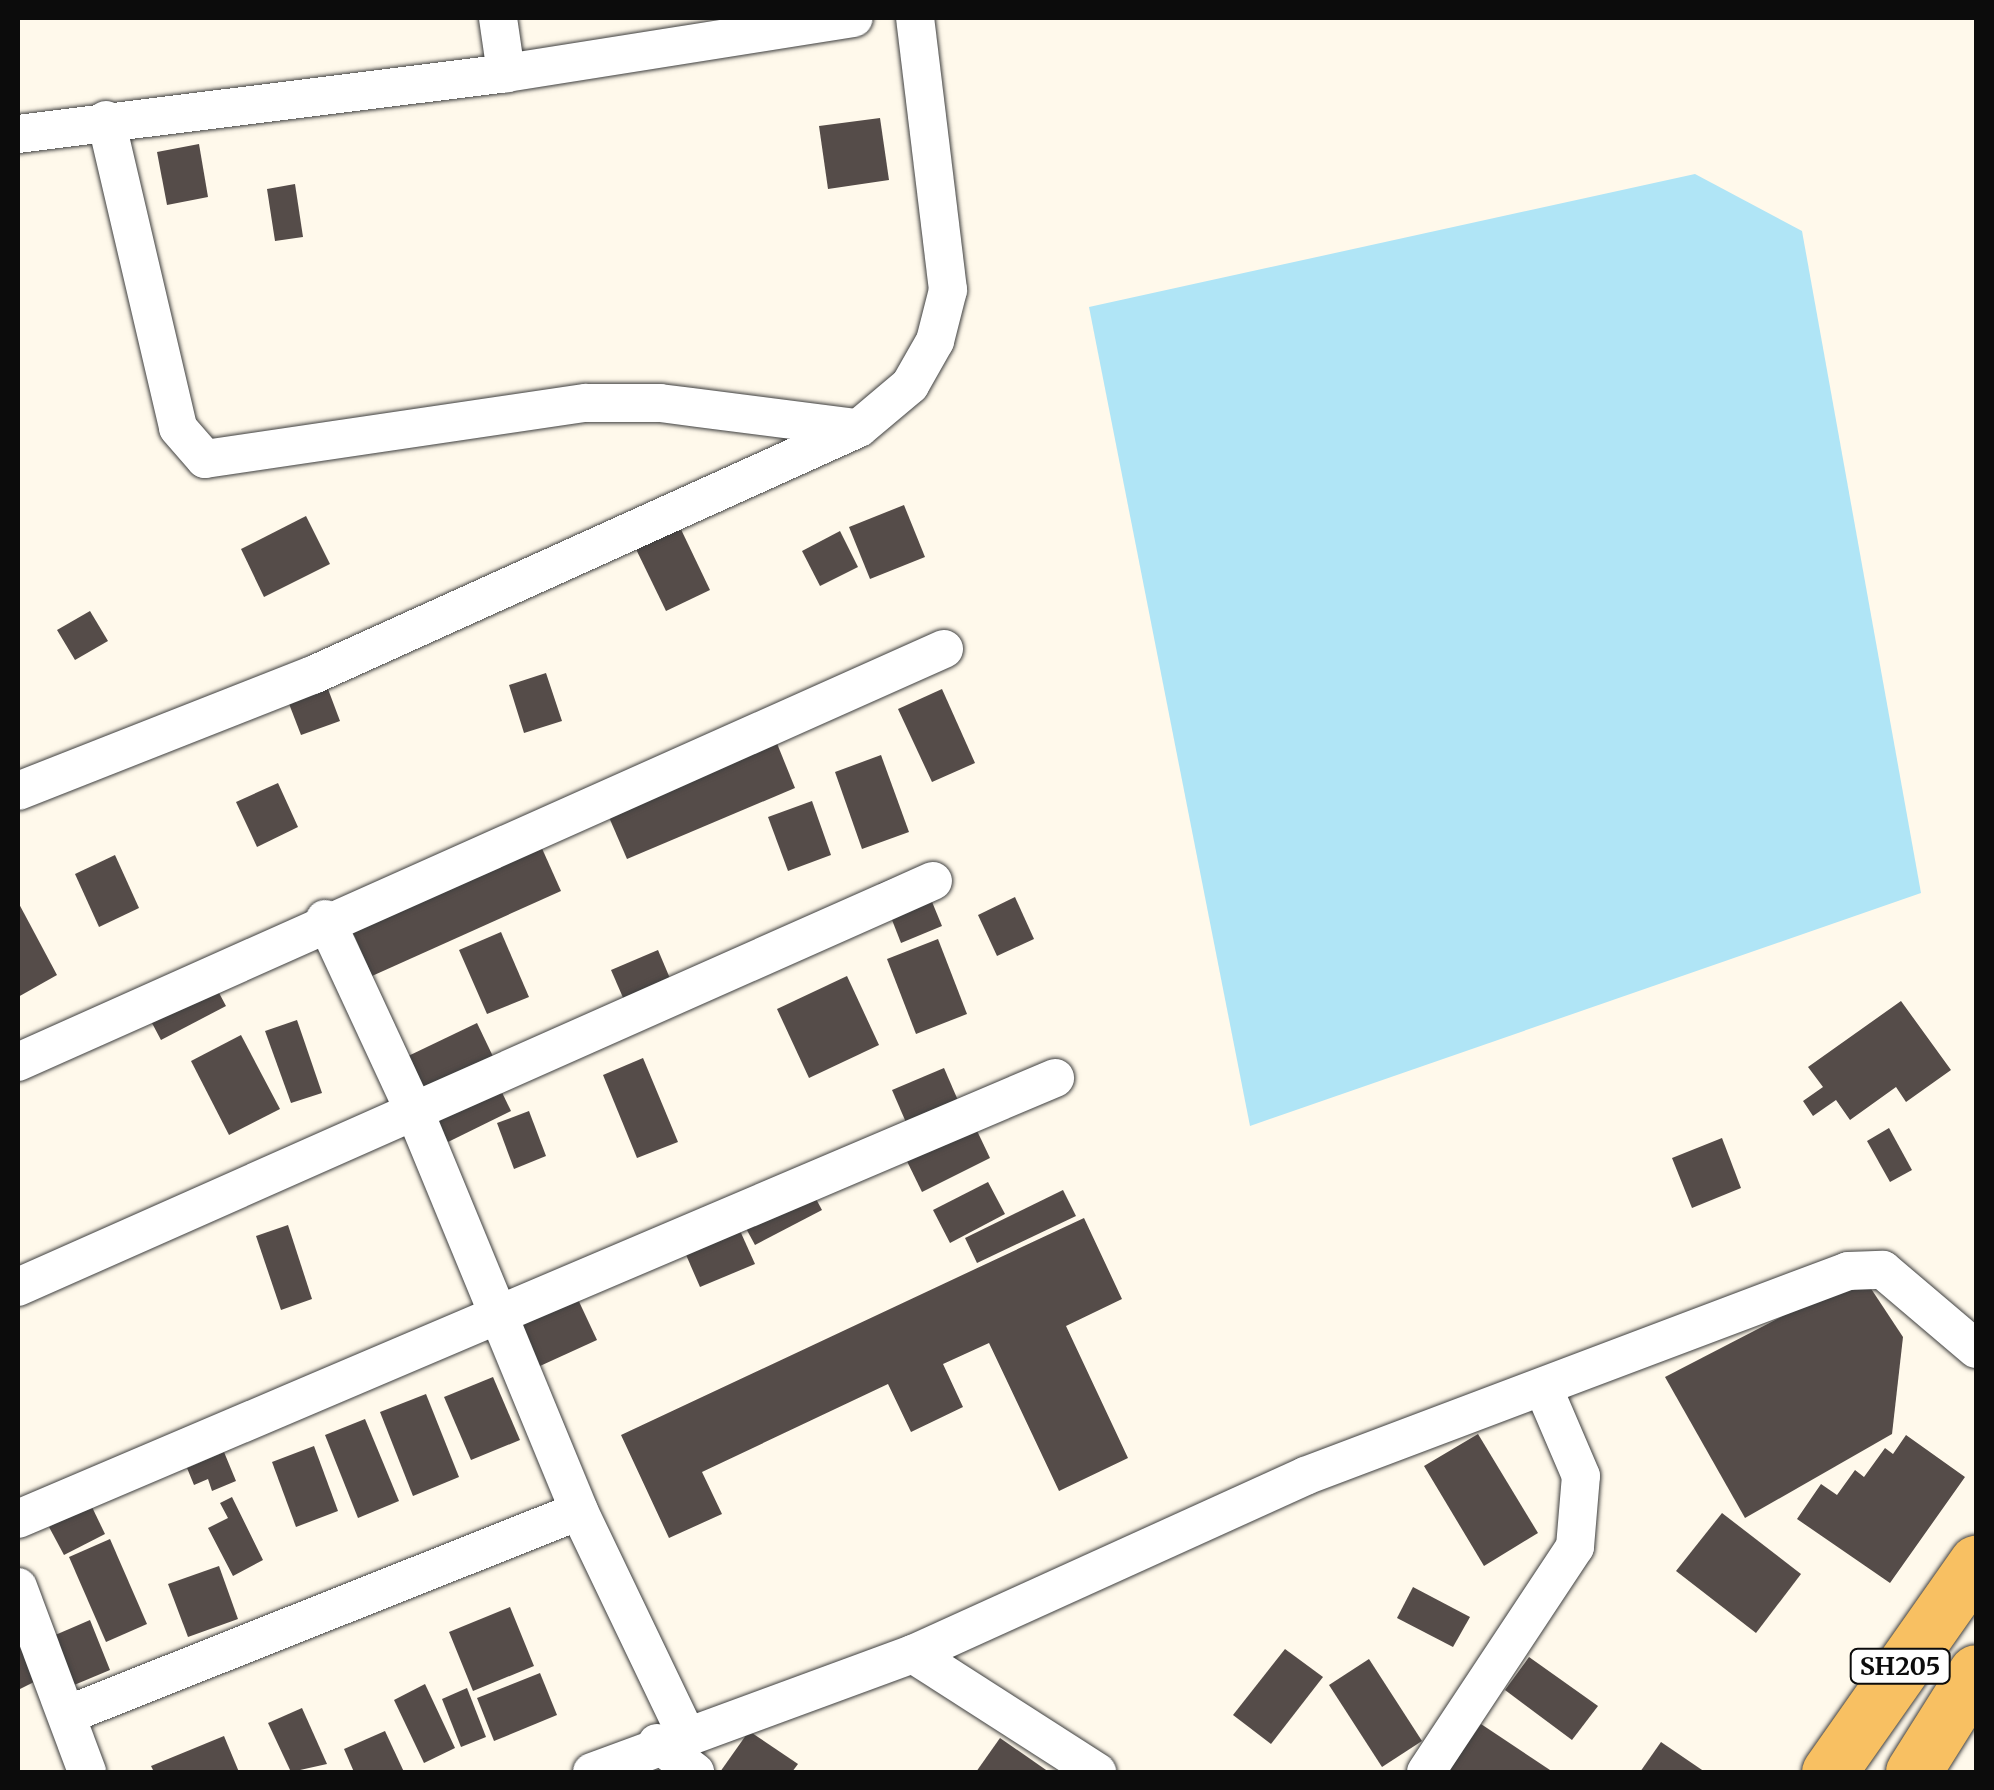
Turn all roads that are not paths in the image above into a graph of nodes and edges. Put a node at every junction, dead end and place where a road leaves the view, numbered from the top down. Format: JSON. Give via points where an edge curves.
{"nodes":[{"id":1,"x":498,"y":18,"type":"edge"},
{"id":2,"x":845,"y":18,"type":"edge"},
{"id":3,"x":915,"y":18,"type":"edge"},
{"id":4,"x":506,"y":73,"type":"junction"},
{"id":5,"x":106,"y":120,"type":"junction"},
{"id":6,"x":18,"y":134,"type":"edge"},
{"id":7,"x":859,"y":428,"type":"junction"},
{"id":8,"x":944,"y":649,"type":"dead end"},
{"id":9,"x":18,"y":791,"type":"edge"},
{"id":10,"x":932,"y":882,"type":"dead end"},
{"id":11,"x":325,"y":919,"type":"junction"},
{"id":12,"x":18,"y":1062,"type":"edge"},
{"id":13,"x":1055,"y":1078,"type":"dead end"},
{"id":14,"x":416,"y":1115,"type":"junction"},
{"id":15,"x":18,"y":1287,"type":"edge"},
{"id":16,"x":497,"y":1315,"type":"junction"},
{"id":17,"x":1976,"y":1349,"type":"edge"},
{"id":18,"x":1545,"y":1392,"type":"junction"},
{"id":19,"x":578,"y":1511,"type":"junction"},
{"id":20,"x":18,"y":1519,"type":"edge"},
{"id":21,"x":1976,"y":1562,"type":"edge"},
{"id":22,"x":18,"y":1586,"type":"edge"},
{"id":23,"x":913,"y":1654,"type":"junction"},
{"id":24,"x":1976,"y":1672,"type":"edge"},
{"id":25,"x":66,"y":1715,"type":"junction"},
{"id":26,"x":672,"y":1739,"type":"junction"},
{"id":27,"x":87,"y":1772,"type":"edge"},
{"id":28,"x":592,"y":1772,"type":"edge"},
{"id":29,"x":695,"y":1772,"type":"edge"},
{"id":30,"x":1097,"y":1772,"type":"edge"},
{"id":31,"x":1426,"y":1772,"type":"edge"},
{"id":32,"x":1829,"y":1772,"type":"edge"},
{"id":33,"x":1913,"y":1772,"type":"edge"}],
"edges":[{"from":1,"to":4,"type":"street"},
{"from":2,"to":4,"type":"street"},
{"from":3,"to":7,"type":"street","via":[[948,290],[935,341],[910,384]]},
{"from":4,"to":5,"type":"street"},
{"from":5,"to":6,"type":"street"},
{"from":5,"to":7,"type":"street","via":[[178,428],[205,459],[586,404],[660,402]]},
{"from":7,"to":9,"type":"street","via":[[313,675]]},
{"from":8,"to":11,"type":"street"},
{"from":10,"to":14,"type":"street"},
{"from":11,"to":12,"type":"street"},
{"from":11,"to":14,"type":"street"},
{"from":13,"to":16,"type":"street"},
{"from":14,"to":15,"type":"street"},
{"from":14,"to":16,"type":"street"},
{"from":16,"to":19,"type":"street"},
{"from":16,"to":20,"type":"street"},
{"from":17,"to":18,"type":"street","via":[[1883,1270],[1848,1271]]},
{"from":18,"to":23,"type":"street","via":[[1304,1476]]},
{"from":18,"to":31,"type":"street","via":[[1580,1476],[1575,1547]]},
{"from":19,"to":25,"type":"street"},
{"from":19,"to":26,"type":"street"},
{"from":21,"to":32,"type":"main road","number":"SH205"},
{"from":22,"to":25,"type":"street"},
{"from":23,"to":26,"type":"street"},
{"from":23,"to":30,"type":"street"},
{"from":24,"to":33,"type":"main road"},
{"from":25,"to":27,"type":"street"},
{"from":26,"to":28,"type":"street"},
{"from":26,"to":29,"type":"street"}]}
